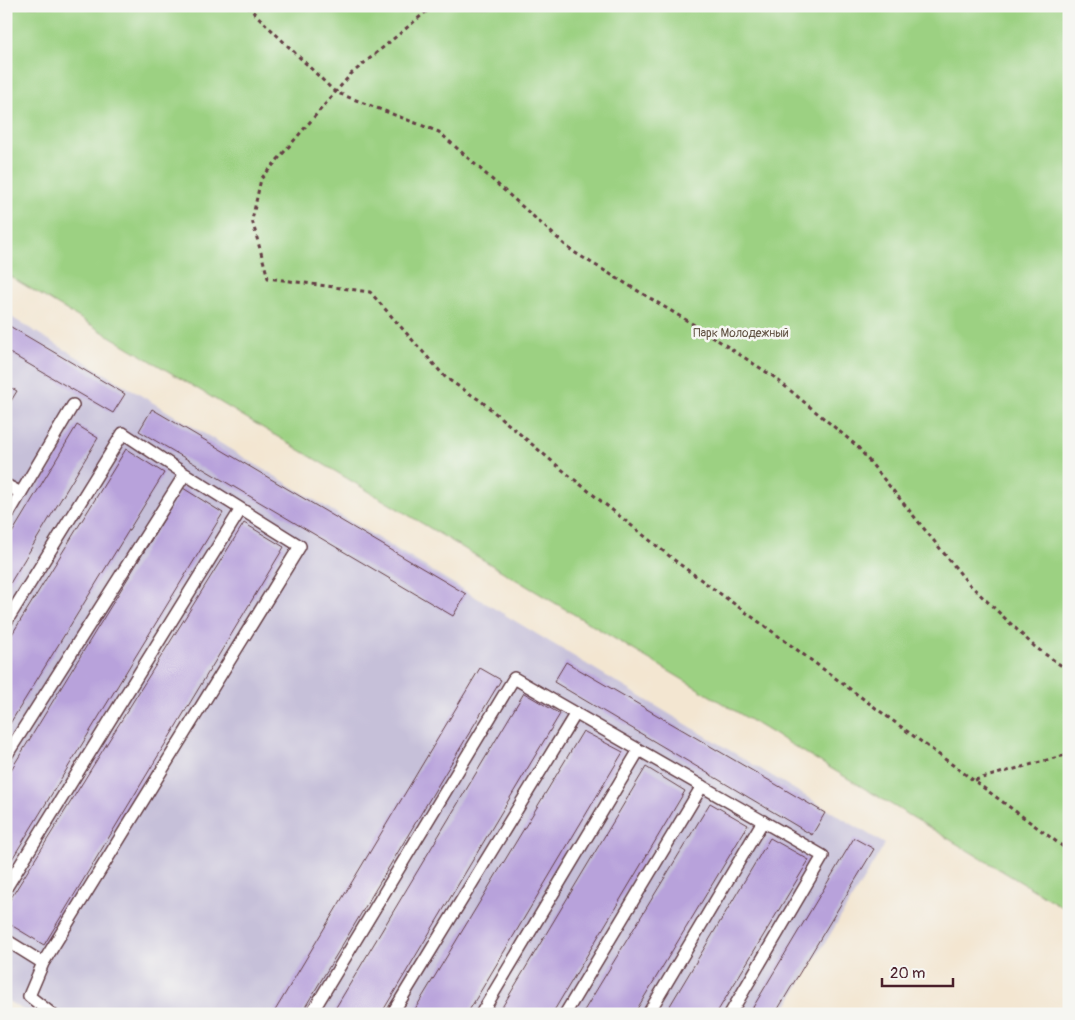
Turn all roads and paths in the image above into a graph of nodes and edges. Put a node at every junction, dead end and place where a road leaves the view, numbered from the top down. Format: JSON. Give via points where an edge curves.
{"nodes":[{"id":1,"x":247,"y":6,"type":"edge"},
{"id":2,"x":433,"y":6,"type":"edge"},
{"id":3,"x":335,"y":92,"type":"junction"},
{"id":4,"x":73,"y":405,"type":"dead end"},
{"id":5,"x":185,"y":474,"type":"junction"},
{"id":6,"x":6,"y":485,"type":"edge"},
{"id":7,"x":21,"y":493,"type":"junction"},
{"id":8,"x":241,"y":509,"type":"junction"},
{"id":9,"x":6,"y":518,"type":"edge"},
{"id":10,"x":6,"y":622,"type":"edge"},
{"id":11,"x":1069,"y":671,"type":"edge"},
{"id":12,"x":576,"y":714,"type":"junction"},
{"id":13,"x":639,"y":750,"type":"junction"},
{"id":14,"x":1069,"y":754,"type":"edge"},
{"id":15,"x":6,"y":756,"type":"edge"},
{"id":16,"x":975,"y":780,"type":"junction"},
{"id":17,"x":702,"y":786,"type":"junction"},
{"id":18,"x":763,"y":821,"type":"junction"},
{"id":19,"x":1069,"y":851,"type":"edge"},
{"id":20,"x":6,"y":888,"type":"edge"},
{"id":21,"x":6,"y":940,"type":"edge"},
{"id":22,"x":43,"y":963,"type":"junction"},
{"id":23,"x":52,"y":1014,"type":"edge"},
{"id":24,"x":311,"y":1014,"type":"edge"},
{"id":25,"x":392,"y":1014,"type":"edge"},
{"id":26,"x":481,"y":1014,"type":"edge"},
{"id":27,"x":565,"y":1014,"type":"edge"},
{"id":28,"x":648,"y":1014,"type":"edge"},
{"id":29,"x":730,"y":1014,"type":"edge"}],
"edges":[{"from":1,"to":3,"type":"path"},
{"from":2,"to":3,"type":"path","via":[[351,74]]},
{"from":3,"to":11,"type":"path","via":[[439,132],[572,251],[774,377],[858,446],[968,583],[1035,647]]},
{"from":3,"to":16,"type":"path","via":[[261,179],[252,220],[268,278],[370,292],[446,378],[482,402],[678,563]]},
{"from":4,"to":7,"type":"lane"},
{"from":5,"to":8,"type":"lane"},
{"from":5,"to":10,"type":"lane","via":[[123,433]]},
{"from":5,"to":15,"type":"lane"},
{"from":6,"to":7,"type":"lane"},
{"from":7,"to":9,"type":"lane"},
{"from":8,"to":20,"type":"lane"},
{"from":8,"to":22,"type":"lane","via":[[300,546]]},
{"from":12,"to":13,"type":"lane"},
{"from":12,"to":24,"type":"lane","via":[[514,678]]},
{"from":12,"to":25,"type":"lane"},
{"from":13,"to":17,"type":"lane"},
{"from":13,"to":26,"type":"lane"},
{"from":14,"to":16,"type":"path"},
{"from":16,"to":19,"type":"path"},
{"from":17,"to":18,"type":"lane"},
{"from":17,"to":27,"type":"lane"},
{"from":18,"to":28,"type":"lane"},
{"from":18,"to":29,"type":"lane","via":[[823,856]]},
{"from":21,"to":22,"type":"lane"},
{"from":22,"to":23,"type":"lane","via":[[29,996]]}]}
